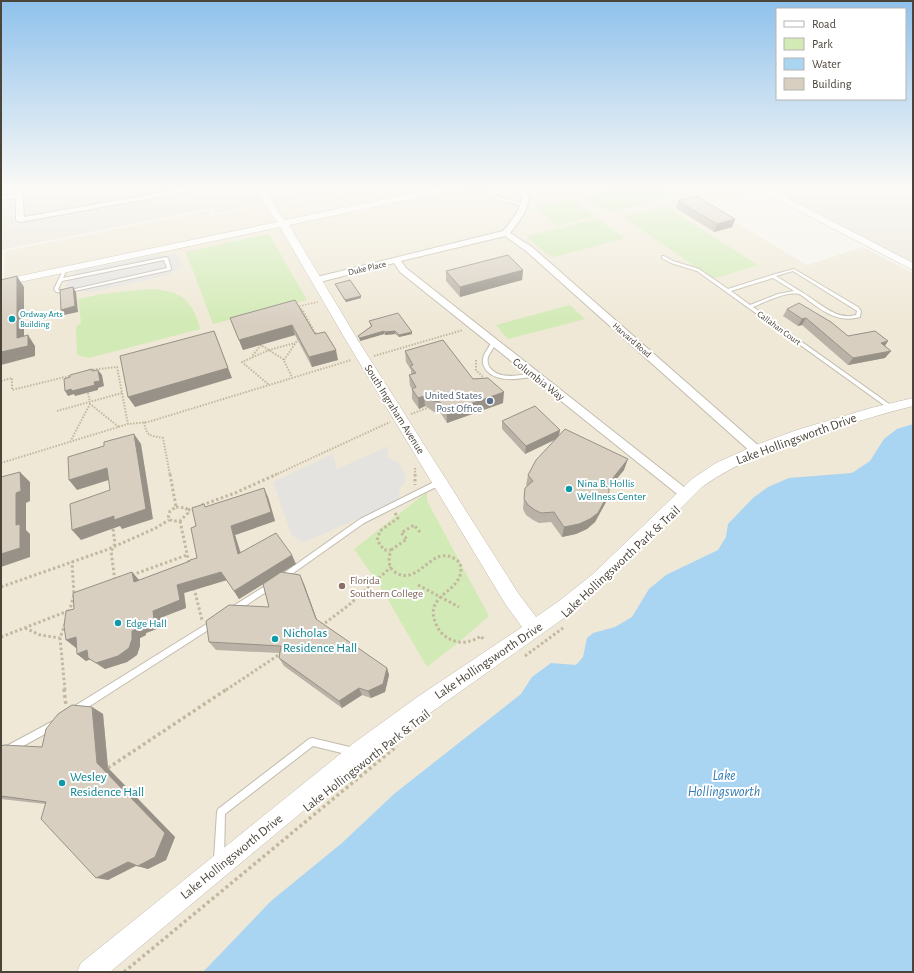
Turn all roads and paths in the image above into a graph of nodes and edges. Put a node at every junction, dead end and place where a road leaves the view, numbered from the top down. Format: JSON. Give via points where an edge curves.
{"nodes":[{"id":1,"x":234,"y":233,"type":"edge"},
{"id":2,"x":289,"y":233,"type":"edge"},
{"id":3,"x":501,"y":233,"type":"edge"},
{"id":4,"x":508,"y":233,"type":"edge"},
{"id":5,"x":849,"y":233,"type":"edge"},
{"id":6,"x":663,"y":257,"type":"dead end"},
{"id":7,"x":396,"y":261,"type":"junction"},
{"id":8,"x":913,"y":267,"type":"edge"},
{"id":9,"x":65,"y":269,"type":"junction"},
{"id":10,"x":773,"y":276,"type":"junction"},
{"id":11,"x":60,"y":280,"type":"junction"},
{"id":12,"x":316,"y":280,"type":"junction"},
{"id":13,"x":1,"y":283,"type":"edge"},
{"id":14,"x":727,"y":290,"type":"junction"},
{"id":15,"x":799,"y":292,"type":"junction"},
{"id":16,"x":320,"y":301,"type":"dead end"},
{"id":17,"x":750,"y":307,"type":"junction"},
{"id":18,"x":464,"y":329,"type":"dead end"},
{"id":19,"x":309,"y":335,"type":"edge"},
{"id":20,"x":303,"y":337,"type":"edge"},
{"id":21,"x":295,"y":343,"type":"junction"},
{"id":22,"x":494,"y":343,"type":"junction"},
{"id":23,"x":269,"y":350,"type":"junction"},
{"id":24,"x":372,"y":356,"type":"dead end"},
{"id":25,"x":253,"y":358,"type":"junction"},
{"id":26,"x":284,"y":360,"type":"junction"},
{"id":27,"x":354,"y":360,"type":"dead end"},
{"id":28,"x":85,"y":372,"type":"edge"},
{"id":29,"x":77,"y":373,"type":"edge"},
{"id":30,"x":534,"y":374,"type":"junction"},
{"id":31,"x":292,"y":377,"type":"junction"},
{"id":32,"x":1,"y":381,"type":"edge"},
{"id":33,"x":268,"y":384,"type":"junction"},
{"id":34,"x":88,"y":393,"type":"edge"},
{"id":35,"x":122,"y":393,"type":"junction"},
{"id":36,"x":913,"y":402,"type":"edge"},
{"id":37,"x":90,"y":403,"type":"junction"},
{"id":38,"x":890,"y":407,"type":"junction"},
{"id":39,"x":427,"y":408,"type":"edge"},
{"id":40,"x":57,"y":411,"type":"dead end"},
{"id":41,"x":409,"y":414,"type":"dead end"},
{"id":42,"x":144,"y":422,"type":"junction"},
{"id":43,"x":390,"y":422,"type":"dead end"},
{"id":44,"x":128,"y":424,"type":"junction"},
{"id":45,"x":119,"y":427,"type":"junction"},
{"id":46,"x":70,"y":442,"type":"junction"},
{"id":47,"x":756,"y":450,"type":"junction"},
{"id":48,"x":1,"y":463,"type":"edge"},
{"id":49,"x":415,"y":465,"type":"dead end"},
{"id":50,"x":440,"y":482,"type":"junction"},
{"id":51,"x":413,"y":489,"type":"dead end"},
{"id":52,"x":685,"y":494,"type":"junction"},
{"id":53,"x":176,"y":507,"type":"junction"},
{"id":54,"x":390,"y":508,"type":"junction"},
{"id":55,"x":188,"y":510,"type":"junction"},
{"id":56,"x":169,"y":520,"type":"junction"},
{"id":57,"x":180,"y":521,"type":"junction"},
{"id":58,"x":114,"y":529,"type":"edge"},
{"id":59,"x":420,"y":532,"type":"dead end"},
{"id":60,"x":115,"y":544,"type":"junction"},
{"id":61,"x":391,"y":550,"type":"junction"},
{"id":62,"x":187,"y":555,"type":"junction"},
{"id":63,"x":72,"y":562,"type":"junction"},
{"id":64,"x":391,"y":567,"type":"junction"},
{"id":65,"x":190,"y":570,"type":"edge"},
{"id":66,"x":129,"y":576,"type":"edge"},
{"id":67,"x":122,"y":579,"type":"edge"},
{"id":68,"x":115,"y":581,"type":"junction"},
{"id":69,"x":108,"y":584,"type":"edge"},
{"id":70,"x":194,"y":585,"type":"edge"},
{"id":71,"x":418,"y":585,"type":"dead end"},
{"id":72,"x":1,"y":587,"type":"edge"},
{"id":73,"x":81,"y":593,"type":"edge"},
{"id":74,"x":74,"y":595,"type":"junction"},
{"id":75,"x":439,"y":598,"type":"junction"},
{"id":76,"x":459,"y":607,"type":"dead end"},
{"id":77,"x":69,"y":611,"type":"junction"},
{"id":78,"x":229,"y":612,"type":"edge"},
{"id":79,"x":216,"y":621,"type":"edge"},
{"id":80,"x":565,"y":626,"type":"dead end"},
{"id":81,"x":25,"y":628,"type":"junction"},
{"id":82,"x":320,"y":628,"type":"edge"},
{"id":83,"x":534,"y":628,"type":"junction"},
{"id":84,"x":204,"y":629,"type":"junction"},
{"id":85,"x":1,"y":637,"type":"edge"},
{"id":86,"x":60,"y":638,"type":"junction"},
{"id":87,"x":484,"y":640,"type":"dead end"},
{"id":88,"x":280,"y":654,"type":"edge"},
{"id":89,"x":522,"y":657,"type":"dead end"},
{"id":90,"x":64,"y":718,"type":"junction"},
{"id":91,"x":399,"y":744,"type":"dead end"},
{"id":92,"x":358,"y":753,"type":"junction"},
{"id":93,"x":1,"y":754,"type":"edge"},
{"id":94,"x":108,"y":768,"type":"dead end"},
{"id":95,"x":219,"y":867,"type":"junction"},
{"id":96,"x":90,"y":972,"type":"edge"},
{"id":97,"x":124,"y":972,"type":"edge"}],
"edges":[{"from":1,"to":9,"type":"street"},
{"from":2,"to":12,"type":"street","name":"South Ingraham Avenue"},
{"from":3,"to":7,"type":"street","name":"Duke Place"},
{"from":4,"to":47,"type":"street","name":"Harvard Road","via":[[529,249]]},
{"from":5,"to":8,"type":"street"},
{"from":6,"to":14,"type":"lane","name":"Callahan Court","via":[[698,270]]},
{"from":7,"to":12,"type":"street","name":"Duke Place"},
{"from":7,"to":22,"type":"street","name":"Columbia Way","via":[[403,270]]},
{"from":9,"to":11,"type":"lane"},
{"from":9,"to":13,"type":"street"},
{"from":10,"to":14,"type":"lane"},
{"from":10,"to":15,"type":"lane"},
{"from":10,"to":15,"type":"lane","via":[[793,270],[856,308],[859,311],[858,316],[852,319],[837,316]]},
{"from":11,"to":11,"type":"lane","via":[[56,289],[66,292],[169,269],[166,258]]},
{"from":12,"to":50,"type":"street","name":"South Ingraham Avenue"},
{"from":14,"to":17,"type":"lane","name":"Callahan Court"},
{"from":15,"to":17,"type":"lane"},
{"from":16,"to":19,"type":"path","via":[[300,306],[314,333]]},
{"from":17,"to":38,"type":"lane","name":"Callahan Court"},
{"from":18,"to":24,"type":"path"},
{"from":20,"to":21,"type":"path"},
{"from":21,"to":23,"type":"path"},
{"from":21,"to":26,"type":"path"},
{"from":22,"to":30,"type":"street","name":"Columbia Way"},
{"from":22,"to":30,"type":"lane","via":[[486,358],[485,366],[490,372],[506,378]]},
{"from":23,"to":25,"type":"path"},
{"from":23,"to":25,"type":"path","via":[[260,345]]},
{"from":23,"to":26,"type":"path"},
{"from":25,"to":33,"type":"path","via":[[242,362]]},
{"from":26,"to":31,"type":"path"},
{"from":27,"to":31,"type":"path"},
{"from":28,"to":35,"type":"path","via":[[117,367]]},
{"from":29,"to":32,"type":"path","via":[[12,390],[12,378]]},
{"from":30,"to":52,"type":"street","name":"Columbia Way"},
{"from":31,"to":33,"type":"path"},
{"from":33,"to":42,"type":"path"},
{"from":34,"to":37,"type":"path"},
{"from":35,"to":37,"type":"path"},
{"from":35,"to":44,"type":"path"},
{"from":36,"to":38,"type":"street","name":"Lake Hollingsworth Drive"},
{"from":37,"to":40,"type":"path"},
{"from":37,"to":45,"type":"path"},
{"from":37,"to":46,"type":"path"},
{"from":38,"to":47,"type":"street","name":"Lake Hollingsworth Drive","via":[[849,418]]},
{"from":39,"to":41,"type":"path"},
{"from":42,"to":44,"type":"path"},
{"from":42,"to":53,"type":"path","via":[[148,435],[162,438]]},
{"from":43,"to":55,"type":"path","via":[[235,493]]},
{"from":44,"to":45,"type":"path"},
{"from":45,"to":46,"type":"path"},
{"from":46,"to":48,"type":"path"},
{"from":47,"to":52,"type":"street","name":"Lake Hollingsworth Drive","via":[[714,470]]},
{"from":49,"to":51,"type":"path","via":[[416,484]]},
{"from":50,"to":54,"type":"lane"},
{"from":50,"to":83,"type":"street","name":"South Ingraham Avenue","via":[[512,599]]},
{"from":52,"to":83,"type":"street","name":"Lake Hollingsworth Drive","via":[[599,579]]},
{"from":53,"to":55,"type":"path"},
{"from":53,"to":56,"type":"path","via":[[170,512]]},
{"from":54,"to":61,"type":"path","via":[[398,518],[383,528],[377,540],[384,550]]},
{"from":54,"to":78,"type":"lane","via":[[362,521],[300,566]]},
{"from":55,"to":57,"type":"path"},
{"from":56,"to":57,"type":"path"},
{"from":56,"to":60,"type":"path","via":[[160,527]]},
{"from":57,"to":62,"type":"path"},
{"from":58,"to":60,"type":"path"},
{"from":59,"to":61,"type":"path","via":[[414,525],[401,533],[407,539]]},
{"from":60,"to":63,"type":"path","via":[[106,550]]},
{"from":60,"to":68,"type":"path","via":[[111,551]]},
{"from":61,"to":64,"type":"path","via":[[388,559]]},
{"from":62,"to":65,"type":"path"},
{"from":62,"to":66,"type":"path"},
{"from":63,"to":72,"type":"path"},
{"from":63,"to":74,"type":"path"},
{"from":64,"to":75,"type":"path","via":[[405,575],[419,572],[436,557],[445,556],[458,560],[461,569],[459,579]]},
{"from":64,"to":82,"type":"path","via":[[349,606]]},
{"from":67,"to":68,"type":"path"},
{"from":68,"to":69,"type":"path"},
{"from":70,"to":84,"type":"path"},
{"from":71,"to":75,"type":"path"},
{"from":73,"to":74,"type":"path"},
{"from":74,"to":77,"type":"path"},
{"from":75,"to":76,"type":"path"},
{"from":75,"to":87,"type":"path","via":[[434,604],[433,617],[444,635],[459,642],[481,636]]},
{"from":77,"to":81,"type":"path"},
{"from":77,"to":86,"type":"path"},
{"from":79,"to":84,"type":"lane"},
{"from":80,"to":89,"type":"path","name":"Lake Hollingsworth Park & Trail"},
{"from":81,"to":85,"type":"path"},
{"from":81,"to":86,"type":"path","via":[[40,635]]},
{"from":83,"to":92,"type":"street","name":"Lake Hollingsworth Drive"},
{"from":84,"to":90,"type":"lane"},
{"from":86,"to":90,"type":"path"},
{"from":88,"to":94,"type":"path"},
{"from":90,"to":93,"type":"lane"},
{"from":91,"to":97,"type":"path","name":"Lake Hollingsworth Park & Trail"},
{"from":92,"to":95,"type":"street","name":"Lake Hollingsworth Drive"},
{"from":92,"to":95,"type":"lane","via":[[312,742],[221,812]]},
{"from":95,"to":96,"type":"street","name":"Lake Hollingsworth Drive"}]}
